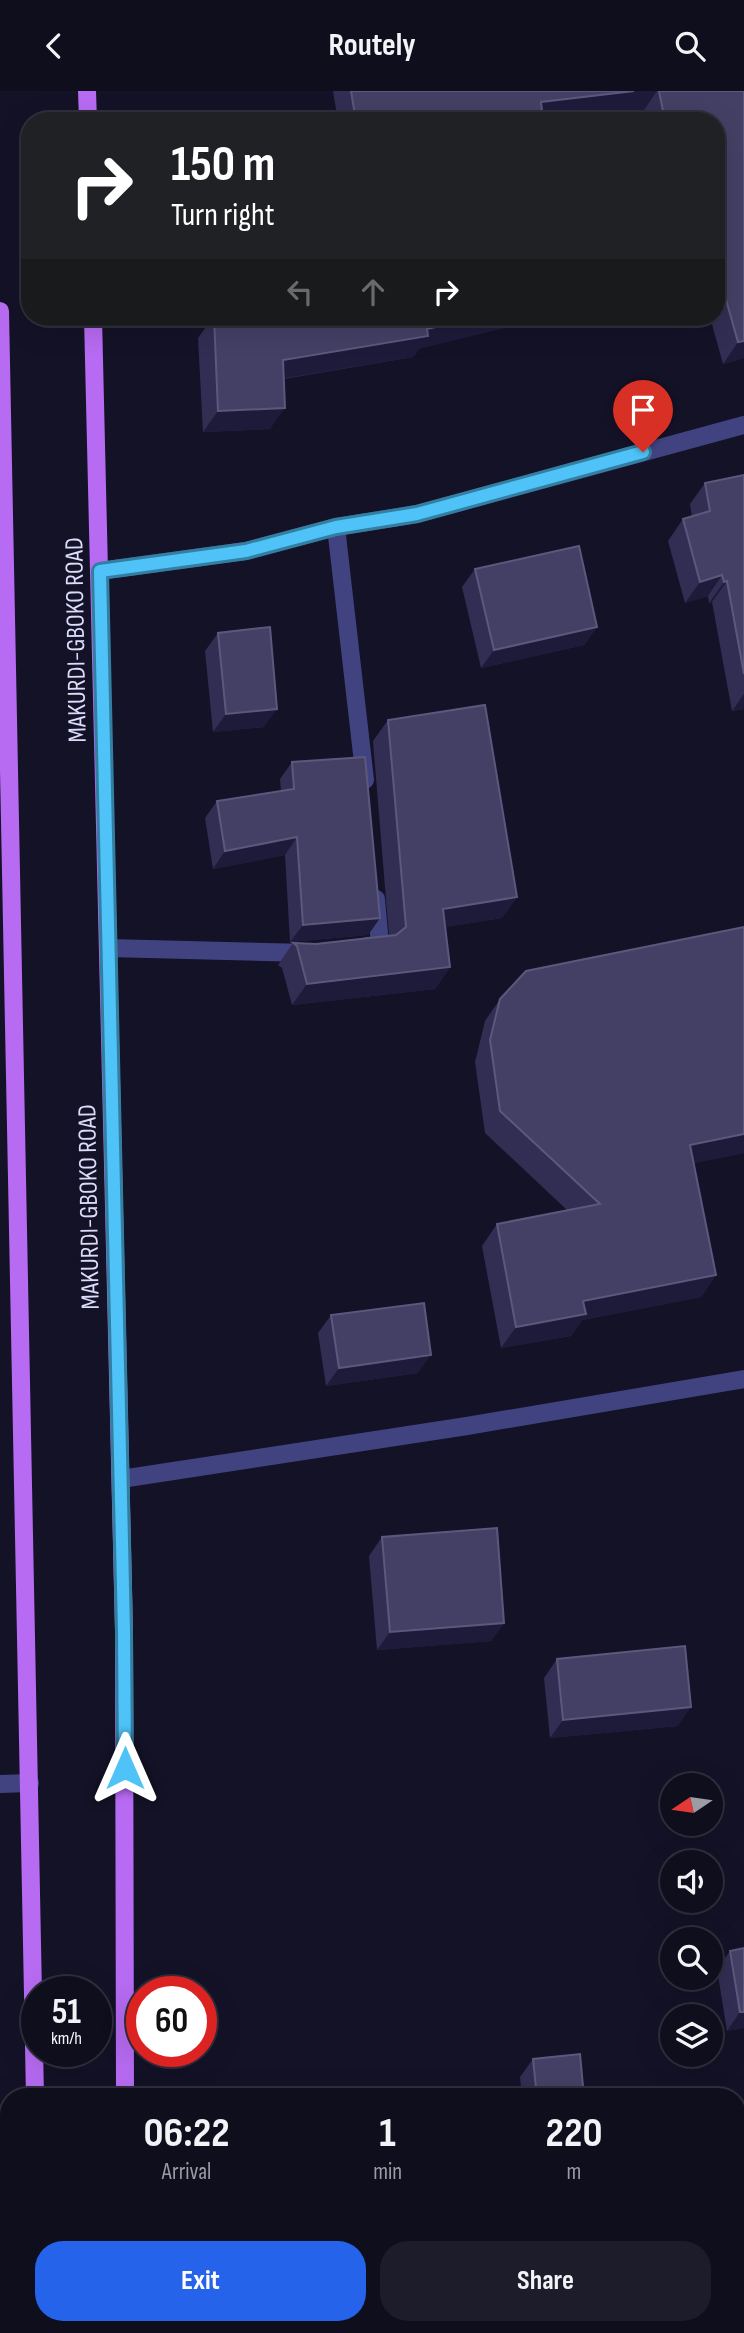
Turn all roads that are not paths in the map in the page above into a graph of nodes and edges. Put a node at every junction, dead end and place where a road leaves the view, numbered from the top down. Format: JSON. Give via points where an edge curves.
{"nodes":[{"id":1,"x":87,"y":91,"type":"edge"},
{"id":2,"x":88,"y":112,"type":"edge"},
{"id":3,"x":0,"y":311,"type":"edge"},
{"id":4,"x":93,"y":326,"type":"edge"},
{"id":5,"x":744,"y":425,"type":"edge"},
{"id":6,"x":336,"y":527,"type":"junction"},
{"id":7,"x":100,"y":571,"type":"junction"},
{"id":8,"x":366,"y":792,"type":"edge"},
{"id":9,"x":374,"y":875,"type":"edge"},
{"id":10,"x":108,"y":948,"type":"junction"},
{"id":11,"x":354,"y":948,"type":"edge"},
{"id":12,"x":327,"y":951,"type":"edge"},
{"id":13,"x":744,"y":1379,"type":"edge"},
{"id":14,"x":121,"y":1479,"type":"junction"},
{"id":15,"x":30,"y":1783,"type":"junction"},
{"id":16,"x":0,"y":1784,"type":"edge"},
{"id":17,"x":35,"y":2088,"type":"edge"},
{"id":18,"x":125,"y":2088,"type":"edge"}],
"edges":[{"from":1,"to":2,"type":"main road"},
{"from":3,"to":15,"type":"main road"},
{"from":4,"to":7,"type":"main road","name":"MAKURDI-GBOKO ROAD"},
{"from":5,"to":6,"type":"street","via":[[417,514]]},
{"from":6,"to":7,"type":"street","via":[[246,551]]},
{"from":6,"to":8,"type":"street"},
{"from":7,"to":10,"type":"main road","name":"MAKURDI-GBOKO ROAD"},
{"from":9,"to":11,"type":"street","via":[[380,944]]},
{"from":10,"to":12,"type":"street"},
{"from":10,"to":14,"type":"main road","name":"MAKURDI-GBOKO ROAD"},
{"from":13,"to":14,"type":"street"},
{"from":14,"to":18,"type":"main road","name":"MAKURDI-GBOKO ROAD"},
{"from":15,"to":16,"type":"street"},
{"from":15,"to":17,"type":"main road"}]}
